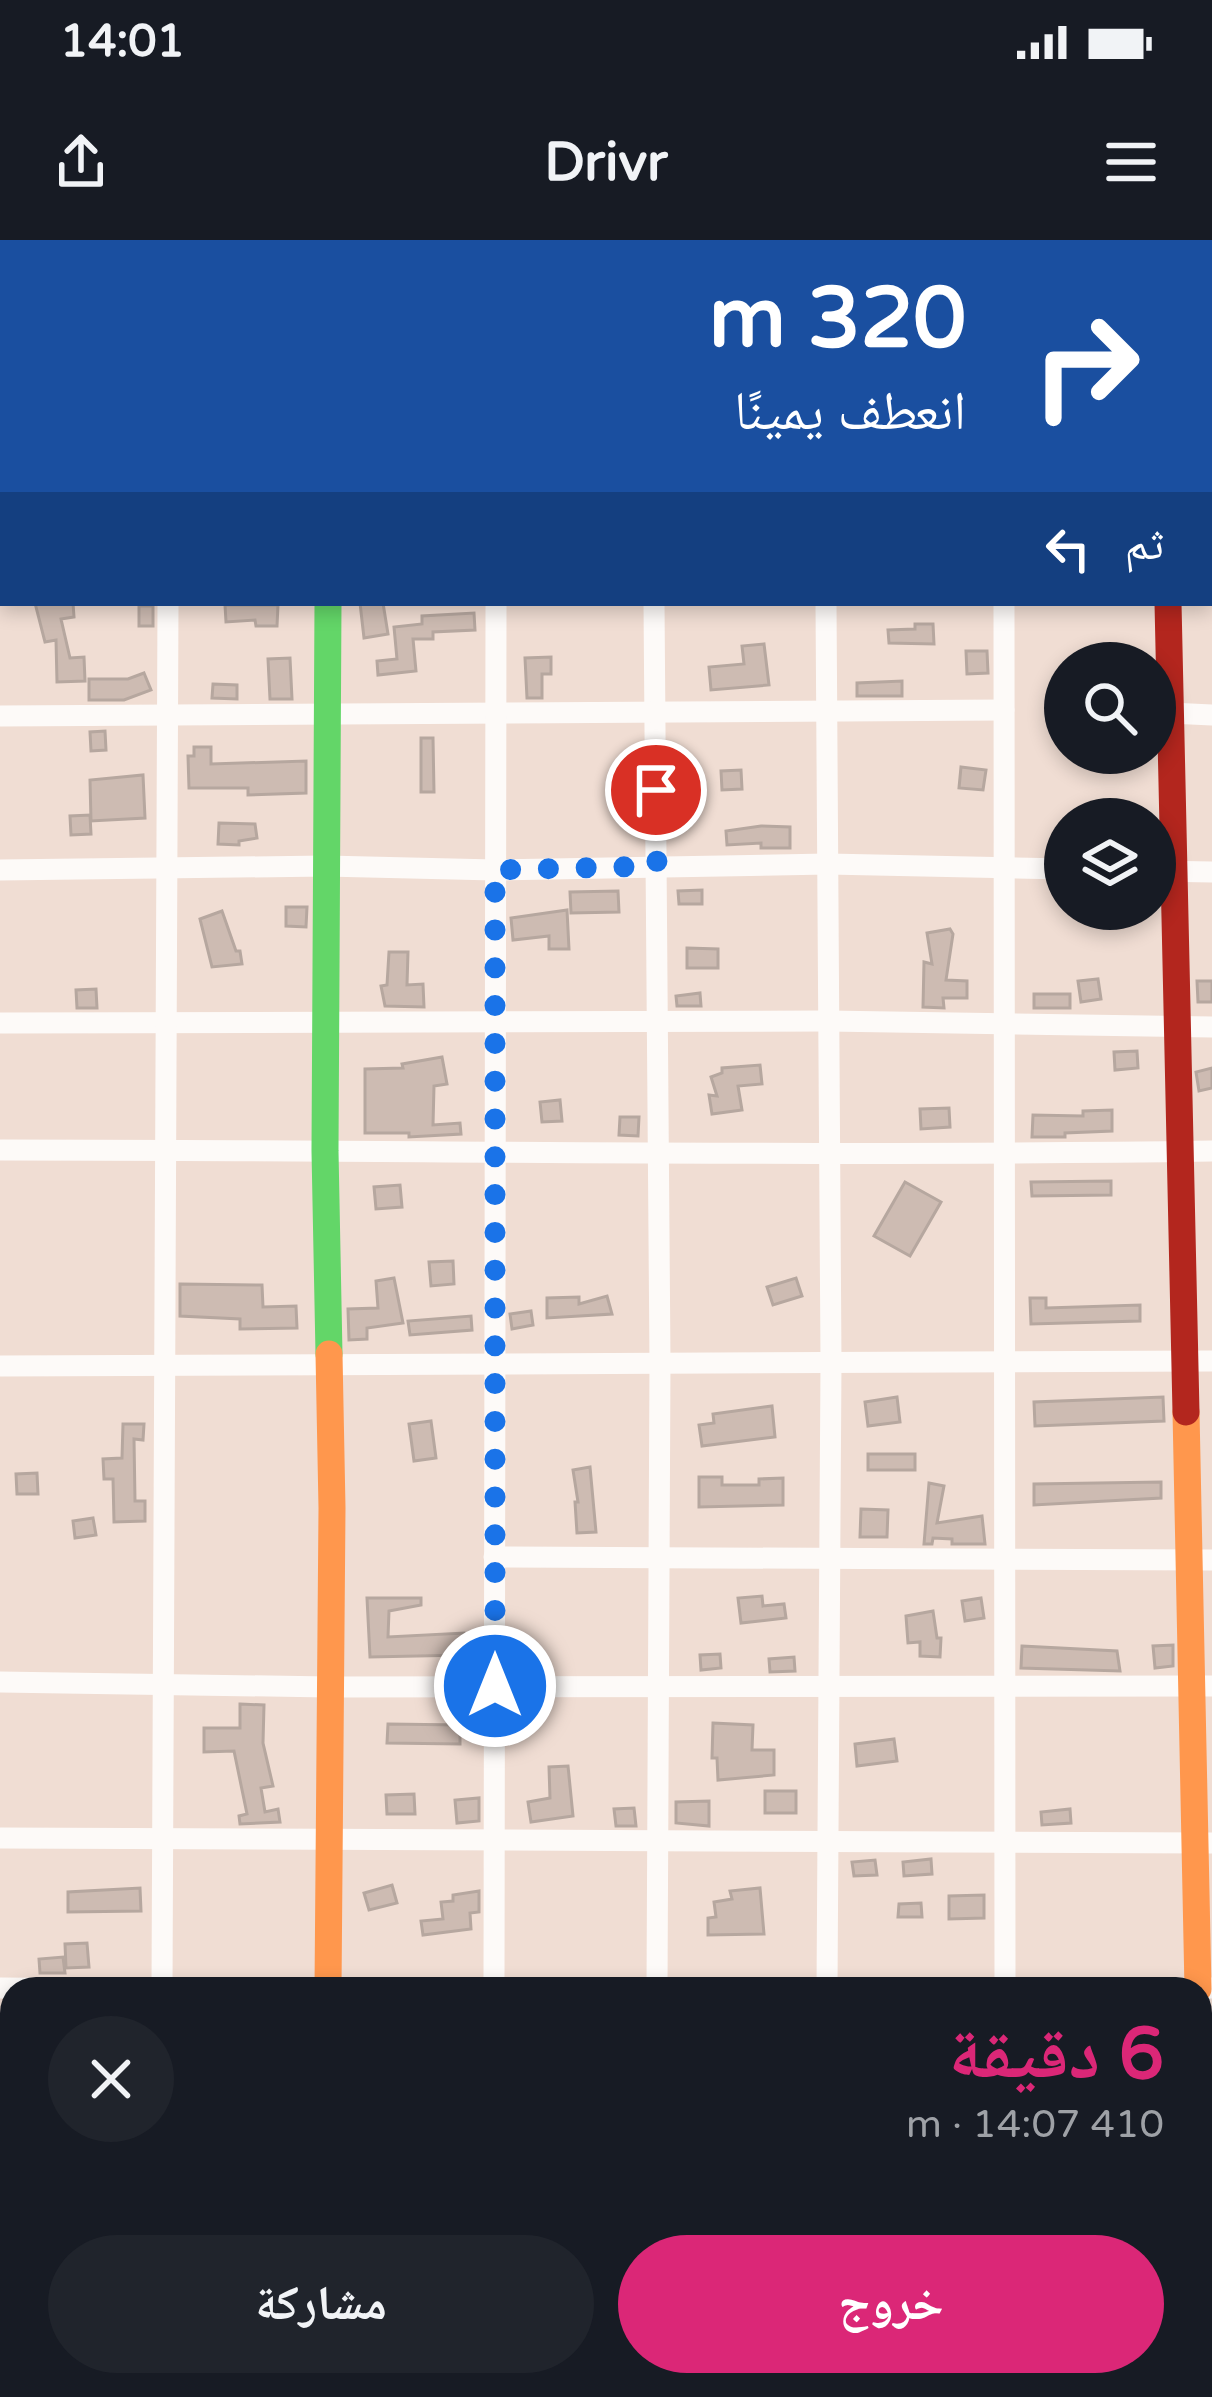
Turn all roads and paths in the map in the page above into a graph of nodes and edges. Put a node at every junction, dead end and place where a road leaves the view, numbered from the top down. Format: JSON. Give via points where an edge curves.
{"nodes":[{"id":1,"x":168,"y":606,"type":"edge"},
{"id":2,"x":328,"y":606,"type":"edge"},
{"id":3,"x":496,"y":606,"type":"edge"},
{"id":4,"x":654,"y":606,"type":"edge"},
{"id":5,"x":826,"y":606,"type":"edge"},
{"id":6,"x":1004,"y":606,"type":"edge"},
{"id":7,"x":1168,"y":606,"type":"edge"},
{"id":8,"x":1169,"y":642,"type":"edge"},
{"id":9,"x":1004,"y":710,"type":"junction"},
{"id":10,"x":1176,"y":713,"type":"edge"},
{"id":11,"x":167,"y":714,"type":"junction"},
{"id":12,"x":827,"y":714,"type":"junction"},
{"id":13,"x":328,"y":715,"type":"junction"},
{"id":14,"x":496,"y":715,"type":"junction"},
{"id":15,"x":654,"y":715,"type":"junction"},
{"id":16,"x":1212,"y":715,"type":"edge"},
{"id":17,"x":0,"y":716,"type":"edge"},
{"id":18,"x":828,"y":864,"type":"junction"},
{"id":19,"x":326,"y":866,"type":"junction"},
{"id":20,"x":657,"y":866,"type":"junction"},
{"id":21,"x":167,"y":867,"type":"junction"},
{"id":22,"x":1004,"y":868,"type":"junction"},
{"id":23,"x":1044,"y":869,"type":"edge"},
{"id":24,"x":0,"y":870,"type":"edge"},
{"id":25,"x":495,"y":870,"type":"junction"},
{"id":26,"x":1176,"y":871,"type":"edge"},
{"id":27,"x":1212,"y":872,"type":"edge"},
{"id":28,"x":1169,"y":930,"type":"edge"},
{"id":29,"x":658,"y":1021,"type":"junction"},
{"id":30,"x":828,"y":1021,"type":"junction"},
{"id":31,"x":494,"y":1022,"type":"junction"},
{"id":32,"x":0,"y":1023,"type":"edge"},
{"id":33,"x":166,"y":1023,"type":"junction"},
{"id":34,"x":326,"y":1023,"type":"junction"},
{"id":35,"x":1004,"y":1024,"type":"junction"},
{"id":36,"x":1177,"y":1026,"type":"junction"},
{"id":37,"x":1212,"y":1027,"type":"edge"},
{"id":38,"x":0,"y":1150,"type":"edge"},
{"id":39,"x":165,"y":1150,"type":"junction"},
{"id":40,"x":493,"y":1150,"type":"junction"},
{"id":41,"x":1004,"y":1150,"type":"junction"},
{"id":42,"x":325,"y":1151,"type":"junction"},
{"id":43,"x":1180,"y":1151,"type":"junction"},
{"id":44,"x":1212,"y":1151,"type":"edge"},
{"id":45,"x":827,"y":1153,"type":"junction"},
{"id":46,"x":659,"y":1155,"type":"junction"},
{"id":47,"x":1004,"y":1361,"type":"junction"},
{"id":48,"x":1198,"y":1361,"type":"edge"},
{"id":49,"x":660,"y":1362,"type":"junction"},
{"id":50,"x":831,"y":1362,"type":"junction"},
{"id":51,"x":164,"y":1363,"type":"junction"},
{"id":52,"x":330,"y":1363,"type":"junction"},
{"id":53,"x":494,"y":1363,"type":"junction"},
{"id":54,"x":0,"y":1366,"type":"edge"},
{"id":55,"x":494,"y":1557,"type":"junction"},
{"id":56,"x":658,"y":1558,"type":"junction"},
{"id":57,"x":829,"y":1558,"type":"junction"},
{"id":58,"x":1004,"y":1559,"type":"junction"},
{"id":59,"x":1200,"y":1560,"type":"edge"},
{"id":60,"x":0,"y":1682,"type":"edge"},
{"id":61,"x":163,"y":1685,"type":"junction"},
{"id":62,"x":495,"y":1686,"type":"junction"},
{"id":63,"x":658,"y":1686,"type":"junction"},
{"id":64,"x":828,"y":1686,"type":"junction"},
{"id":65,"x":1005,"y":1686,"type":"junction"},
{"id":66,"x":1202,"y":1686,"type":"edge"},
{"id":67,"x":329,"y":1687,"type":"junction"},
{"id":68,"x":0,"y":1838,"type":"edge"},
{"id":69,"x":163,"y":1839,"type":"junction"},
{"id":70,"x":328,"y":1841,"type":"junction"},
{"id":71,"x":495,"y":1842,"type":"junction"},
{"id":72,"x":657,"y":1842,"type":"junction"},
{"id":73,"x":826,"y":1842,"type":"junction"},
{"id":74,"x":1005,"y":1843,"type":"junction"},
{"id":75,"x":1204,"y":1843,"type":"edge"},
{"id":76,"x":162,"y":1977,"type":"edge"},
{"id":77,"x":328,"y":1977,"type":"edge"},
{"id":78,"x":494,"y":1977,"type":"edge"},
{"id":79,"x":657,"y":1977,"type":"edge"},
{"id":80,"x":826,"y":1977,"type":"edge"},
{"id":81,"x":1005,"y":1977,"type":"edge"},
{"id":82,"x":1198,"y":1977,"type":"edge"}],
"edges":[{"from":1,"to":11,"type":"street"},
{"from":2,"to":13,"type":"main road"},
{"from":3,"to":14,"type":"street"},
{"from":4,"to":15,"type":"street"},
{"from":5,"to":12,"type":"street"},
{"from":6,"to":9,"type":"street"},
{"from":7,"to":8,"type":"main road"},
{"from":9,"to":12,"type":"street"},
{"from":9,"to":22,"type":"street"},
{"from":10,"to":16,"type":"street"},
{"from":11,"to":13,"type":"street"},
{"from":11,"to":17,"type":"street"},
{"from":11,"to":21,"type":"street"},
{"from":12,"to":15,"type":"street"},
{"from":12,"to":18,"type":"street"},
{"from":13,"to":14,"type":"street"},
{"from":13,"to":19,"type":"main road"},
{"from":14,"to":15,"type":"street"},
{"from":14,"to":25,"type":"street"},
{"from":15,"to":20,"type":"street"},
{"from":18,"to":20,"type":"street"},
{"from":18,"to":22,"type":"street"},
{"from":18,"to":30,"type":"street"},
{"from":19,"to":21,"type":"street"},
{"from":19,"to":25,"type":"street"},
{"from":19,"to":34,"type":"main road"},
{"from":20,"to":25,"type":"street"},
{"from":20,"to":29,"type":"street"},
{"from":21,"to":24,"type":"street"},
{"from":21,"to":33,"type":"street"},
{"from":22,"to":23,"type":"street"},
{"from":22,"to":35,"type":"street"},
{"from":25,"to":31,"type":"street"},
{"from":26,"to":27,"type":"street"},
{"from":28,"to":36,"type":"main road"},
{"from":29,"to":30,"type":"street"},
{"from":29,"to":31,"type":"street"},
{"from":29,"to":46,"type":"street"},
{"from":30,"to":35,"type":"street"},
{"from":30,"to":45,"type":"street"},
{"from":31,"to":34,"type":"street"},
{"from":31,"to":40,"type":"street"},
{"from":32,"to":33,"type":"street"},
{"from":33,"to":34,"type":"street"},
{"from":33,"to":39,"type":"street"},
{"from":34,"to":42,"type":"main road"},
{"from":35,"to":36,"type":"street"},
{"from":35,"to":41,"type":"street"},
{"from":36,"to":37,"type":"street"},
{"from":36,"to":43,"type":"main road"},
{"from":38,"to":39,"type":"street"},
{"from":39,"to":42,"type":"street"},
{"from":39,"to":51,"type":"street"},
{"from":40,"to":42,"type":"street"},
{"from":40,"to":46,"type":"street"},
{"from":40,"to":53,"type":"street"},
{"from":41,"to":43,"type":"street"},
{"from":41,"to":45,"type":"street"},
{"from":41,"to":47,"type":"street"},
{"from":42,"to":52,"type":"main road"},
{"from":43,"to":44,"type":"street"},
{"from":43,"to":48,"type":"main road"},
{"from":45,"to":46,"type":"street"},
{"from":45,"to":50,"type":"street"},
{"from":46,"to":49,"type":"street"},
{"from":47,"to":48,"type":"street"},
{"from":47,"to":50,"type":"street"},
{"from":47,"to":58,"type":"street"},
{"from":48,"to":59,"type":"main road"},
{"from":49,"to":50,"type":"street"},
{"from":49,"to":53,"type":"street"},
{"from":49,"to":56,"type":"street"},
{"from":50,"to":57,"type":"street"},
{"from":51,"to":52,"type":"street"},
{"from":51,"to":54,"type":"street"},
{"from":51,"to":61,"type":"street"},
{"from":52,"to":53,"type":"street"},
{"from":52,"to":67,"type":"main road"},
{"from":53,"to":55,"type":"street"},
{"from":55,"to":56,"type":"street"},
{"from":55,"to":62,"type":"street"},
{"from":56,"to":57,"type":"street"},
{"from":56,"to":63,"type":"street"},
{"from":57,"to":58,"type":"street"},
{"from":57,"to":64,"type":"street"},
{"from":58,"to":59,"type":"street"},
{"from":58,"to":65,"type":"street"},
{"from":59,"to":66,"type":"main road"},
{"from":60,"to":61,"type":"street"},
{"from":61,"to":67,"type":"street"},
{"from":61,"to":69,"type":"street"},
{"from":62,"to":63,"type":"street"},
{"from":62,"to":67,"type":"street"},
{"from":62,"to":71,"type":"street"},
{"from":63,"to":64,"type":"street"},
{"from":63,"to":72,"type":"street"},
{"from":64,"to":65,"type":"street"},
{"from":64,"to":73,"type":"street"},
{"from":65,"to":66,"type":"street"},
{"from":65,"to":74,"type":"street"},
{"from":66,"to":75,"type":"main road"},
{"from":67,"to":70,"type":"main road"},
{"from":68,"to":69,"type":"street"},
{"from":69,"to":70,"type":"street"},
{"from":69,"to":76,"type":"street"},
{"from":70,"to":71,"type":"street"},
{"from":70,"to":77,"type":"main road"},
{"from":71,"to":72,"type":"street"},
{"from":71,"to":78,"type":"street"},
{"from":72,"to":73,"type":"street"},
{"from":72,"to":79,"type":"street"},
{"from":73,"to":74,"type":"street"},
{"from":73,"to":80,"type":"street"},
{"from":74,"to":75,"type":"street"},
{"from":74,"to":81,"type":"street"},
{"from":75,"to":82,"type":"main road"}]}
